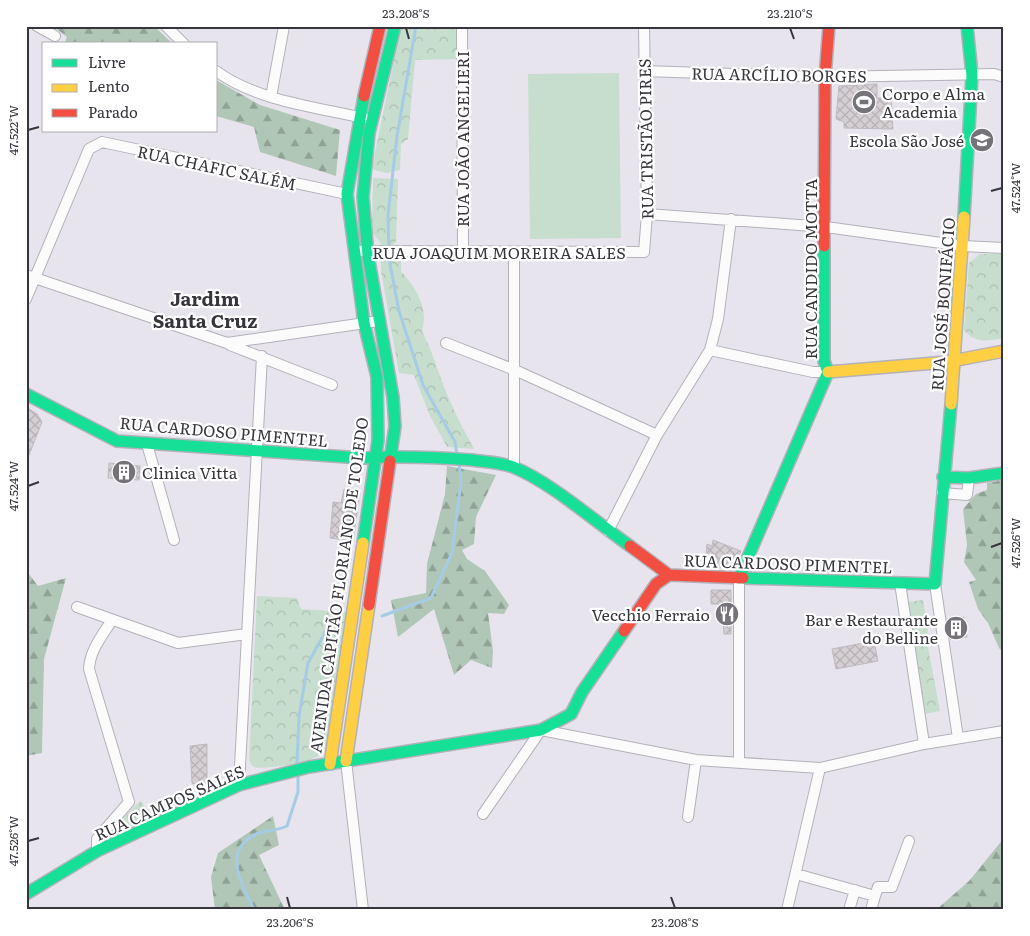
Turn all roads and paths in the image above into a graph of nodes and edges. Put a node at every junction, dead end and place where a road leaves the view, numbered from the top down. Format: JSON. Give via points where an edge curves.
{"nodes":[{"id":1,"x":37,"y":26,"type":"edge"},
{"id":2,"x":166,"y":26,"type":"edge"},
{"id":3,"x":284,"y":26,"type":"edge"},
{"id":4,"x":380,"y":26,"type":"edge"},
{"id":5,"x":395,"y":26,"type":"edge"},
{"id":6,"x":462,"y":26,"type":"edge"},
{"id":7,"x":644,"y":26,"type":"edge"},
{"id":8,"x":829,"y":26,"type":"edge"},
{"id":9,"x":967,"y":26,"type":"edge"},
{"id":10,"x":55,"y":36,"type":"dead end"},
{"id":11,"x":182,"y":42,"type":"edge"},
{"id":12,"x":644,"y":71,"type":"junction"},
{"id":13,"x":218,"y":72,"type":"edge"},
{"id":14,"x":972,"y":75,"type":"junction"},
{"id":15,"x":825,"y":77,"type":"junction"},
{"id":16,"x":1004,"y":77,"type":"edge"},
{"id":17,"x":271,"y":97,"type":"junction"},
{"id":18,"x":358,"y":116,"type":"junction"},
{"id":19,"x":372,"y":119,"type":"junction"},
{"id":20,"x":347,"y":194,"type":"junction"},
{"id":21,"x":647,"y":214,"type":"junction"},
{"id":22,"x":731,"y":219,"type":"junction"},
{"id":23,"x":826,"y":227,"type":"junction"},
{"id":24,"x":963,"y":246,"type":"junction"},
{"id":25,"x":1004,"y":248,"type":"edge"},
{"id":26,"x":354,"y":251,"type":"junction"},
{"id":27,"x":367,"y":251,"type":"junction"},
{"id":28,"x":463,"y":252,"type":"junction"},
{"id":29,"x":644,"y":252,"type":"joint"},
{"id":30,"x":514,"y":253,"type":"junction"},
{"id":31,"x":31,"y":277,"type":"edge"},
{"id":32,"x":26,"y":299,"type":"edge"},
{"id":33,"x":379,"y":321,"type":"junction"},
{"id":34,"x":364,"y":323,"type":"junction"},
{"id":35,"x":227,"y":343,"type":"junction"},
{"id":36,"x":446,"y":343,"type":"dead end"},
{"id":37,"x":710,"y":350,"type":"junction"},
{"id":38,"x":1004,"y":351,"type":"edge"},
{"id":39,"x":262,"y":356,"type":"junction"},
{"id":40,"x":956,"y":360,"type":"junction"},
{"id":41,"x":515,"y":370,"type":"junction"},
{"id":42,"x":828,"y":372,"type":"junction"},
{"id":43,"x":332,"y":385,"type":"dead end"},
{"id":44,"x":26,"y":394,"type":"edge"},
{"id":45,"x":657,"y":435,"type":"junction"},
{"id":46,"x":148,"y":444,"type":"junction"},
{"id":47,"x":257,"y":452,"type":"junction"},
{"id":48,"x":391,"y":456,"type":"junction"},
{"id":49,"x":375,"y":457,"type":"junction"},
{"id":50,"x":514,"y":467,"type":"junction"},
{"id":51,"x":1004,"y":473,"type":"edge"},
{"id":52,"x":943,"y":477,"type":"junction"},
{"id":53,"x":969,"y":478,"type":"junction"},
{"id":54,"x":942,"y":492,"type":"junction"},
{"id":55,"x":608,"y":531,"type":"junction"},
{"id":56,"x":174,"y":540,"type":"dead end"},
{"id":57,"x":361,"y":556,"type":"junction"},
{"id":58,"x":376,"y":560,"type":"junction"},
{"id":59,"x":669,"y":575,"type":"junction"},
{"id":60,"x":739,"y":578,"type":"junction"},
{"id":61,"x":900,"y":583,"type":"junction"},
{"id":62,"x":935,"y":584,"type":"junction"},
{"id":63,"x":77,"y":607,"type":"dead end"},
{"id":64,"x":112,"y":620,"type":"junction"},
{"id":65,"x":247,"y":634,"type":"junction"},
{"id":66,"x":541,"y":730,"type":"junction"},
{"id":67,"x":1004,"y":731,"type":"edge"},
{"id":68,"x":958,"y":738,"type":"junction"},
{"id":69,"x":924,"y":744,"type":"junction"},
{"id":70,"x":696,"y":760,"type":"junction"},
{"id":71,"x":346,"y":761,"type":"junction"},
{"id":72,"x":330,"y":764,"type":"junction"},
{"id":73,"x":739,"y":764,"type":"junction"},
{"id":74,"x":820,"y":768,"type":"junction"},
{"id":75,"x":238,"y":785,"type":"junction"},
{"id":76,"x":483,"y":814,"type":"dead end"},
{"id":77,"x":688,"y":817,"type":"dead end"},
{"id":78,"x":909,"y":841,"type":"dead end"},
{"id":79,"x":97,"y":852,"type":"junction"},
{"id":80,"x":796,"y":874,"type":"junction"},
{"id":81,"x":856,"y":890,"type":"junction"},
{"id":82,"x":26,"y":894,"type":"edge"},
{"id":83,"x":876,"y":896,"type":"junction"},
{"id":84,"x":362,"y":910,"type":"edge"},
{"id":85,"x":787,"y":910,"type":"edge"},
{"id":86,"x":849,"y":910,"type":"edge"},
{"id":87,"x":871,"y":910,"type":"edge"}],
"edges":[{"from":1,"to":10,"type":"street"},
{"from":2,"to":11,"type":"street"},
{"from":3,"to":17,"type":"street"},
{"from":4,"to":18,"type":"street","name":"AVENIDA CAPITÃO FLORIANO DE TOLEDO"},
{"from":5,"to":19,"type":"street","name":"AVENIDA CAPITÃO FLORIANO DE TOLEDO"},
{"from":6,"to":28,"type":"street","name":"RUA JOÃO ANGELIERI"},
{"from":7,"to":12,"type":"street","name":"RUA TRISTÃO PIRES"},
{"from":8,"to":15,"type":"street","name":"RUA CANDIDO MOTTA"},
{"from":9,"to":14,"type":"street","name":"RUA JOSÉ BONIFÁCIO"},
{"from":12,"to":15,"type":"street","name":"RUA ARCÍLIO BORGES"},
{"from":12,"to":21,"type":"street","name":"RUA TRISTÃO PIRES"},
{"from":13,"to":17,"type":"street"},
{"from":14,"to":15,"type":"street","name":"RUA ARCÍLIO BORGES"},
{"from":14,"to":16,"type":"street","name":"RUA ARCÍLIO BORGES"},
{"from":14,"to":24,"type":"street","name":"RUA JOSÉ BONIFÁCIO"},
{"from":15,"to":23,"type":"street","name":"RUA CANDIDO MOTTA"},
{"from":17,"to":18,"type":"street"},
{"from":18,"to":19,"type":"street"},
{"from":18,"to":20,"type":"street","name":"AVENIDA CAPITÃO FLORIANO DE TOLEDO"},
{"from":19,"to":27,"type":"street","name":"AVENIDA CAPITÃO FLORIANO DE TOLEDO","via":[[363,198]]},
{"from":20,"to":26,"type":"street","name":"AVENIDA CAPITÃO FLORIANO DE TOLEDO"},
{"from":20,"to":31,"type":"street","name":"RUA CHAFIC SALÉM","via":[[102,142],[89,149]]},
{"from":21,"to":22,"type":"street"},
{"from":21,"to":29,"type":"street","name":"RUA TRISTÃO PIRES"},
{"from":22,"to":23,"type":"street"},
{"from":22,"to":37,"type":"street","via":[[718,319]]},
{"from":23,"to":24,"type":"street"},
{"from":23,"to":42,"type":"street","name":"RUA CANDIDO MOTTA","via":[[824,361]]},
{"from":24,"to":25,"type":"street"},
{"from":24,"to":40,"type":"street","name":"RUA JOSÉ BONIFÁCIO"},
{"from":26,"to":27,"type":"street","name":"RUA JOAQUIM MOREIRA SALES"},
{"from":26,"to":34,"type":"street","name":"AVENIDA CAPITÃO FLORIANO DE TOLEDO"},
{"from":27,"to":28,"type":"street","name":"RUA JOAQUIM MOREIRA SALES"},
{"from":27,"to":33,"type":"street","name":"AVENIDA CAPITÃO FLORIANO DE TOLEDO"},
{"from":28,"to":30,"type":"street","name":"RUA JOAQUIM MOREIRA SALES"},
{"from":29,"to":30,"type":"street","name":"RUA JOAQUIM MOREIRA SALES"},
{"from":30,"to":41,"type":"street"},
{"from":31,"to":32,"type":"street"},
{"from":31,"to":35,"type":"street"},
{"from":33,"to":34,"type":"street"},
{"from":33,"to":48,"type":"street","name":"AVENIDA CAPITÃO FLORIANO DE TOLEDO","via":[[394,395],[395,426]]},
{"from":34,"to":35,"type":"street"},
{"from":34,"to":49,"type":"street","name":"AVENIDA CAPITÃO FLORIANO DE TOLEDO","via":[[378,395]]},
{"from":35,"to":39,"type":"street"},
{"from":36,"to":41,"type":"street"},
{"from":37,"to":42,"type":"street","via":[[813,372]]},
{"from":37,"to":45,"type":"street"},
{"from":38,"to":40,"type":"street"},
{"from":39,"to":43,"type":"street"},
{"from":39,"to":47,"type":"street"},
{"from":40,"to":42,"type":"street"},
{"from":40,"to":52,"type":"street","name":"RUA JOSÉ BONIFÁCIO"},
{"from":41,"to":45,"type":"street"},
{"from":41,"to":50,"type":"street"},
{"from":42,"to":60,"type":"street","name":"RUA CANDIDO MOTTA"},
{"from":44,"to":46,"type":"street","name":"RUA CARDOSO PIMENTEL","via":[[117,441]]},
{"from":45,"to":55,"type":"street"},
{"from":46,"to":47,"type":"street","name":"RUA CARDOSO PIMENTEL"},
{"from":46,"to":56,"type":"street"},
{"from":47,"to":49,"type":"street","name":"RUA CARDOSO PIMENTEL"},
{"from":47,"to":65,"type":"street"},
{"from":48,"to":49,"type":"street","name":"RUA CARDOSO PIMENTEL"},
{"from":48,"to":50,"type":"street","name":"RUA CARDOSO PIMENTEL","via":[[474,460]]},
{"from":48,"to":58,"type":"street","name":"AVENIDA CAPITÃO FLORIANO DE TOLEDO"},
{"from":49,"to":57,"type":"street","name":"AVENIDA CAPITÃO FLORIANO DE TOLEDO"},
{"from":50,"to":55,"type":"street","name":"RUA CARDOSO PIMENTEL","via":[[544,484]]},
{"from":51,"to":53,"type":"street"},
{"from":52,"to":53,"type":"street"},
{"from":52,"to":54,"type":"street","name":"RUA JOSÉ BONIFÁCIO"},
{"from":53,"to":54,"type":"street","via":[[967,495]]},
{"from":54,"to":62,"type":"street","name":"RUA JOSÉ BONIFÁCIO"},
{"from":55,"to":59,"type":"street","name":"RUA CARDOSO PIMENTEL"},
{"from":57,"to":58,"type":"street"},
{"from":57,"to":72,"type":"street","name":"AVENIDA CAPITÃO FLORIANO DE TOLEDO"},
{"from":58,"to":71,"type":"street","name":"AVENIDA CAPITÃO FLORIANO DE TOLEDO"},
{"from":59,"to":60,"type":"street","name":"RUA CARDOSO PIMENTEL"},
{"from":59,"to":66,"type":"street","name":"RUA CAMPOS SALES","via":[[656,584],[582,692],[571,714]]},
{"from":60,"to":61,"type":"street","name":"RUA CARDOSO PIMENTEL"},
{"from":60,"to":73,"type":"street","name":"RUA CANDIDO MOTTA"},
{"from":61,"to":62,"type":"street","name":"RUA CARDOSO PIMENTEL"},
{"from":61,"to":69,"type":"street"},
{"from":62,"to":68,"type":"street"},
{"from":63,"to":64,"type":"street"},
{"from":64,"to":65,"type":"street","via":[[178,643]]},
{"from":64,"to":79,"type":"street","via":[[94,649],[89,669],[129,802],[97,838]]},
{"from":65,"to":75,"type":"street"},
{"from":66,"to":70,"type":"street"},
{"from":66,"to":71,"type":"street","name":"RUA CAMPOS SALES"},
{"from":66,"to":76,"type":"street"},
{"from":67,"to":68,"type":"street"},
{"from":68,"to":69,"type":"street"},
{"from":69,"to":74,"type":"street"},
{"from":70,"to":73,"type":"street"},
{"from":70,"to":77,"type":"street"},
{"from":71,"to":72,"type":"street","name":"RUA CAMPOS SALES"},
{"from":71,"to":84,"type":"street"},
{"from":72,"to":75,"type":"street","name":"RUA CAMPOS SALES"},
{"from":73,"to":74,"type":"street"},
{"from":74,"to":80,"type":"street"},
{"from":75,"to":79,"type":"street","name":"RUA CAMPOS SALES"},
{"from":78,"to":83,"type":"street","via":[[892,887],[878,887]]},
{"from":79,"to":82,"type":"street","name":"RUA CAMPOS SALES"},
{"from":80,"to":81,"type":"street"},
{"from":80,"to":85,"type":"street"},
{"from":81,"to":83,"type":"street"},
{"from":81,"to":86,"type":"street"},
{"from":83,"to":87,"type":"street"}]}
